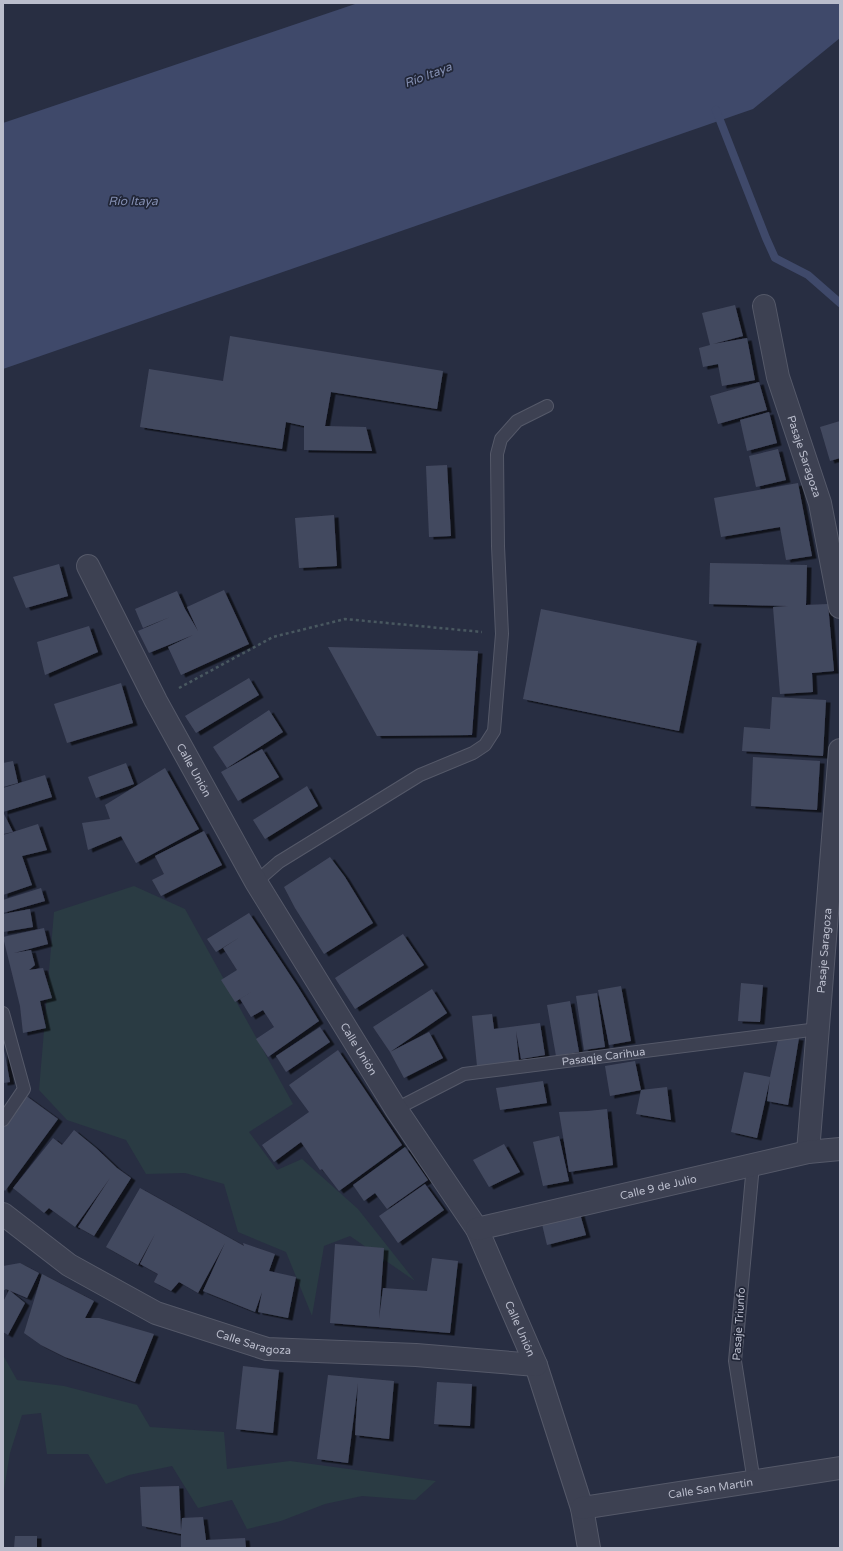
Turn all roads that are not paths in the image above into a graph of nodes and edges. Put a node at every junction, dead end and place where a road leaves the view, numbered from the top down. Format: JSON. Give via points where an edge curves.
{"nodes":[{"id":1,"x":764,"y":306,"type":"dead end"},
{"id":2,"x":547,"y":406,"type":"dead end"},
{"id":3,"x":88,"y":566,"type":"dead end"},
{"id":4,"x":840,"y":607,"type":"edge"},
{"id":5,"x":840,"y":750,"type":"edge"},
{"id":6,"x":256,"y":882,"type":"junction"},
{"id":7,"x":3,"y":1013,"type":"edge"},
{"id":8,"x":818,"y":1029,"type":"junction"},
{"id":9,"x":396,"y":1109,"type":"junction"},
{"id":10,"x":3,"y":1120,"type":"edge"},
{"id":11,"x":840,"y":1148,"type":"edge"},
{"id":12,"x":808,"y":1152,"type":"junction"},
{"id":13,"x":753,"y":1165,"type":"junction"},
{"id":14,"x":3,"y":1214,"type":"edge"},
{"id":15,"x":476,"y":1229,"type":"junction"},
{"id":16,"x":536,"y":1365,"type":"junction"},
{"id":17,"x":840,"y":1468,"type":"edge"},
{"id":18,"x":754,"y":1482,"type":"junction"},
{"id":19,"x":582,"y":1508,"type":"junction"},
{"id":20,"x":589,"y":1548,"type":"edge"}],
"edges":[{"from":1,"to":4,"type":"street","name":"Pasaje Saragoza","via":[[778,377],[820,503]]},
{"from":2,"to":6,"type":"lane","via":[[517,421],[501,439],[497,454],[502,634],[494,731],[485,745],[473,753],[420,775],[278,862]]},
{"from":3,"to":6,"type":"street","name":"Calle Unión","via":[[156,701]]},
{"from":5,"to":8,"type":"street","name":"Pasaje Saragoza"},
{"from":6,"to":9,"type":"street","name":"Calle Unión"},
{"from":7,"to":10,"type":"lane","via":[[24,1089]]},
{"from":8,"to":9,"type":"lane","name":"Pasaqje Carihua","via":[[464,1074]]},
{"from":8,"to":12,"type":"street","name":"Pasaje Saragoza"},
{"from":9,"to":15,"type":"street","name":"Calle Unión"},
{"from":11,"to":12,"type":"street","name":"Calle 9 de Julio"},
{"from":12,"to":13,"type":"street","name":"Calle 9 de Julio"},
{"from":13,"to":15,"type":"street","name":"Calle 9 de Julio"},
{"from":13,"to":18,"type":"lane","name":"Pasaje Triunfo","via":[[735,1361]]},
{"from":14,"to":16,"type":"street","name":"Calle Saragoza","via":[[69,1265],[156,1313],[267,1349],[416,1355]]},
{"from":15,"to":16,"type":"street","name":"Calle Unión"},
{"from":16,"to":19,"type":"street","name":"Calle Unión"},
{"from":17,"to":18,"type":"street","name":"Calle San Martín"},
{"from":18,"to":19,"type":"street","name":"Calle San Martín"},
{"from":19,"to":20,"type":"street","name":"Calle Unión"}]}
